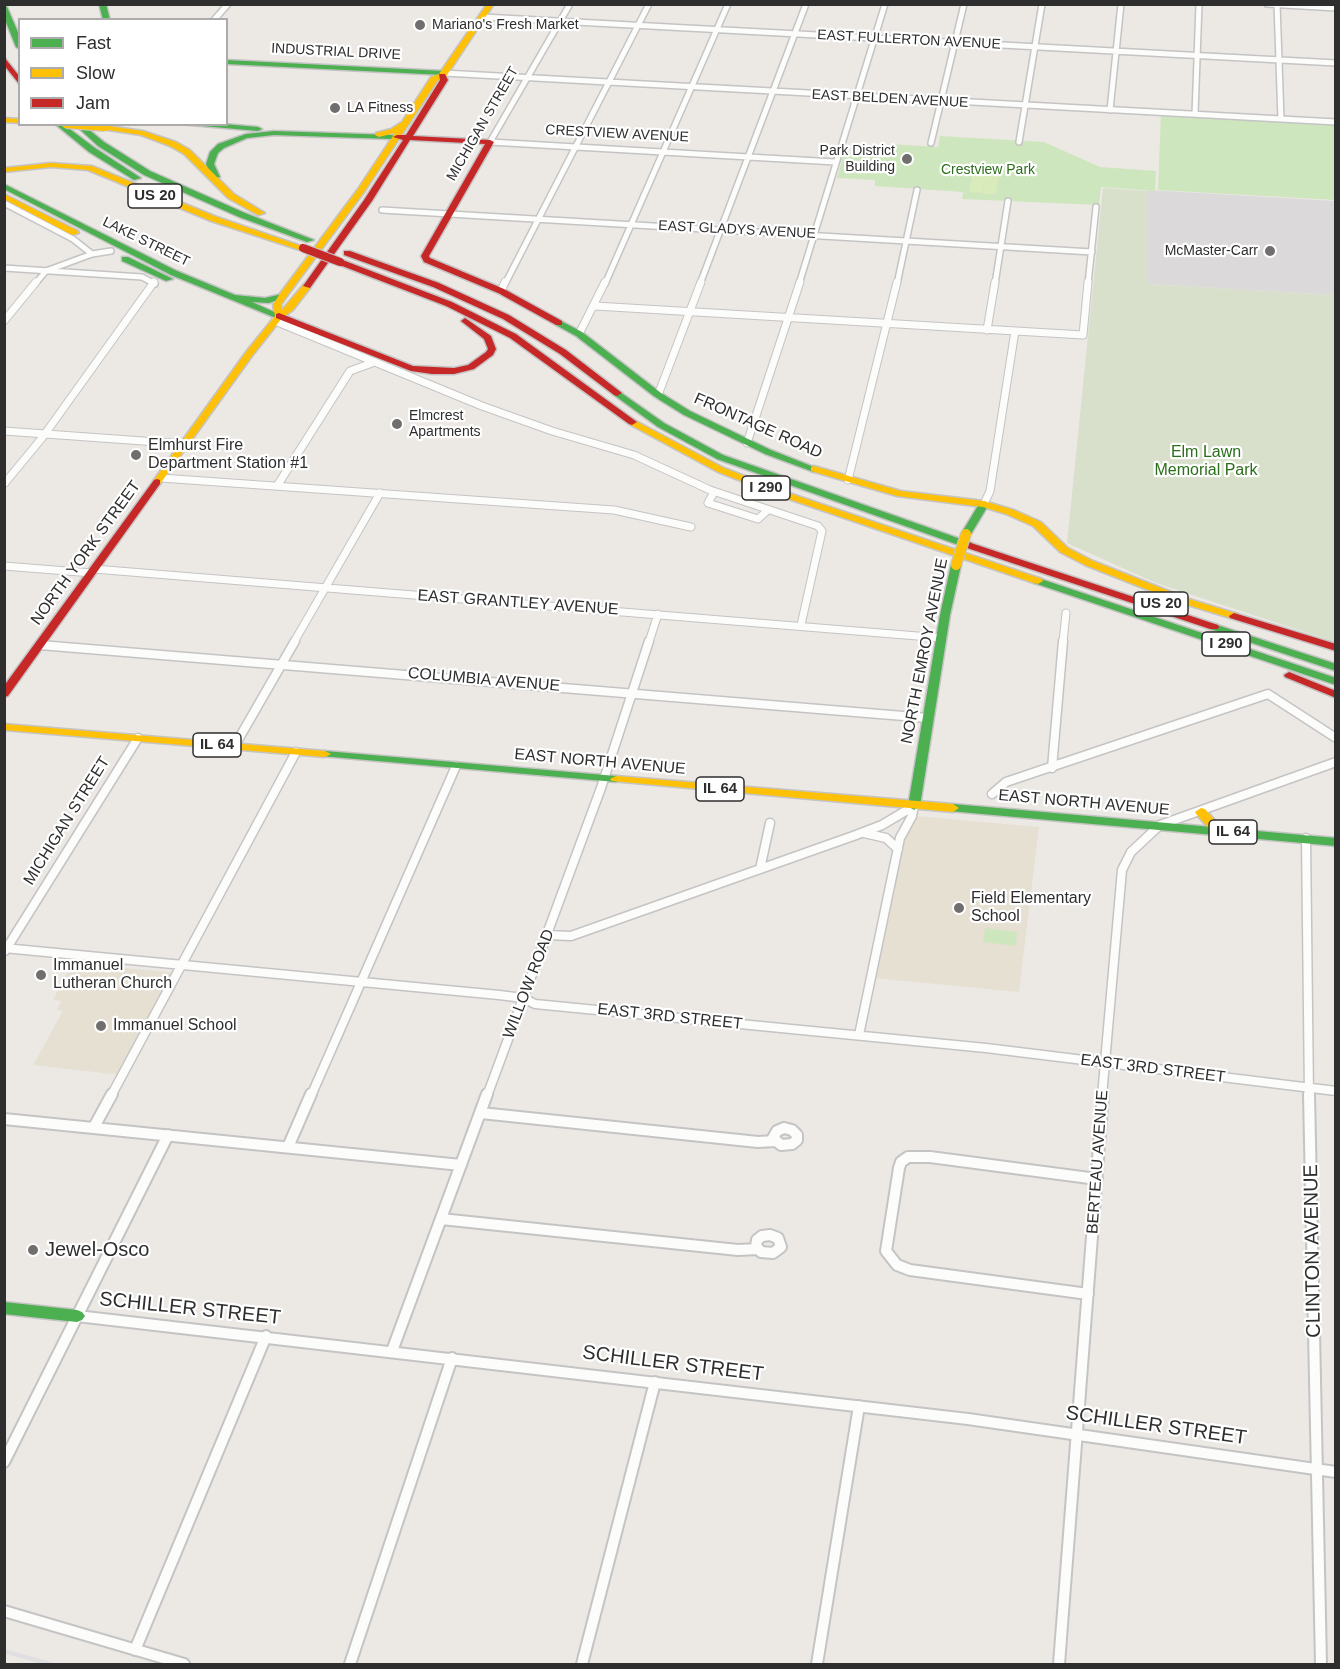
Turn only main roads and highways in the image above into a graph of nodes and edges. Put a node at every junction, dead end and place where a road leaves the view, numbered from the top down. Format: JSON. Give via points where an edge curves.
{"nodes":[{"id":1,"x":491,"y":4,"type":"edge"},
{"id":2,"x":4,"y":7,"type":"edge"},
{"id":3,"x":18,"y":42,"type":"edge"},
{"id":4,"x":4,"y":59,"type":"edge"},
{"id":5,"x":228,"y":62,"type":"edge"},
{"id":6,"x":443,"y":74,"type":"junction"},
{"id":7,"x":18,"y":80,"type":"edge"},
{"id":8,"x":408,"y":121,"type":"junction"},
{"id":9,"x":61,"y":126,"type":"edge"},
{"id":10,"x":79,"y":126,"type":"edge"},
{"id":11,"x":92,"y":126,"type":"edge"},
{"id":12,"x":216,"y":126,"type":"edge"},
{"id":13,"x":378,"y":136,"type":"junction"},
{"id":14,"x":397,"y":139,"type":"junction"},
{"id":15,"x":490,"y":142,"type":"joint"},
{"id":16,"x":6,"y":170,"type":"edge"},
{"id":17,"x":219,"y":184,"type":"junction"},
{"id":18,"x":4,"y":186,"type":"edge"},
{"id":19,"x":4,"y":196,"type":"edge"},
{"id":20,"x":307,"y":244,"type":"junction"},
{"id":21,"x":344,"y":257,"type":"junction"},
{"id":22,"x":427,"y":260,"type":"joint"},
{"id":23,"x":413,"y":288,"type":"junction"},
{"id":24,"x":283,"y":295,"type":"junction"},
{"id":25,"x":231,"y":297,"type":"junction"},
{"id":26,"x":290,"y":308,"type":"junction"},
{"id":27,"x":277,"y":318,"type":"junction"},
{"id":28,"x":295,"y":322,"type":"junction"},
{"id":29,"x":984,"y":504,"type":"junction"},
{"id":30,"x":986,"y":551,"type":"junction"},
{"id":31,"x":1115,"y":607,"type":"junction"},
{"id":32,"x":1335,"y":648,"type":"edge"},
{"id":33,"x":1335,"y":659,"type":"edge"},
{"id":34,"x":1335,"y":668,"type":"edge"},
{"id":35,"x":1335,"y":682,"type":"edge"},
{"id":36,"x":4,"y":694,"type":"edge"},
{"id":37,"x":1335,"y":695,"type":"edge"},
{"id":38,"x":4,"y":727,"type":"edge"},
{"id":39,"x":914,"y":806,"type":"junction"},
{"id":40,"x":1202,"y":812,"type":"road end"},
{"id":41,"x":1217,"y":830,"type":"junction"},
{"id":42,"x":1334,"y":840,"type":"edge"},
{"id":43,"x":4,"y":1308,"type":"edge"},
{"id":44,"x":77,"y":1316,"type":"road end"}],
"edges":[{"from":1,"to":6,"type":"main road","name":"NORTH YORK STREET"},
{"from":2,"to":3,"type":"main road"},
{"from":4,"to":7,"type":"main road"},
{"from":5,"to":6,"type":"main road","name":"INDUSTRIAL DRIVE"},
{"from":6,"to":8,"type":"main road","name":"NORTH YORK STREET","via":[[434,79]]},
{"from":6,"to":14,"type":"main road","name":"NORTH YORK STREET","via":[[444,80]]},
{"from":8,"to":13,"type":"main road"},
{"from":8,"to":14,"type":"main road","name":"NORTH YORK STREET"},
{"from":9,"to":20,"type":"main road","number":"I 290","via":[[155,188]]},
{"from":10,"to":20,"type":"main road","number":"I 290","via":[[147,173]]},
{"from":11,"to":17,"type":"main road","bridge":true,"via":[[143,133],[173,144],[187,152]]},
{"from":12,"to":13,"type":"main road"},
{"from":13,"to":14,"type":"main road","name":"CRESTVIEW AVENUE"},
{"from":13,"to":17,"type":"main road","via":[[246,136],[221,146],[211,157]]},
{"from":14,"to":15,"type":"main road","name":"CRESTVIEW AVENUE"},
{"from":14,"to":24,"type":"main road","name":"NORTH YORK STREET"},
{"from":14,"to":26,"type":"main road","name":"NORTH YORK STREET","via":[[368,201]]},
{"from":15,"to":22,"type":"main road","name":"MICHIGAN STREET","via":[[425,256]]},
{"from":16,"to":20,"type":"main road","number":"US 20","via":[[51,165],[89,168],[214,219]]},
{"from":17,"to":20,"type":"main road","via":[[250,208],[303,232]]},
{"from":18,"to":25,"type":"main road","name":"LAKE STREET","via":[[140,257]]},
{"from":19,"to":27,"type":"main road","name":"LAKE STREET","via":[[111,251],[150,276]]},
{"from":20,"to":21,"type":"main road","number":"I 290","bridge":true},
{"from":21,"to":23,"type":"main road","number":"I 290"},
{"from":21,"to":30,"type":"main road","number":"I 290","via":[[436,285],[515,322],[563,352],[639,410],[720,457]]},
{"from":22,"to":29,"type":"main road","name":"FRONTAGE ROAD","via":[[501,291],[579,334],[658,395],[747,443],[801,466],[900,494]]},
{"from":23,"to":28,"type":"main road","via":[[421,298],[484,334],[492,349],[487,357],[464,369],[421,370]]},
{"from":23,"to":31,"type":"main road","number":"I 290","via":[[513,336],[617,414],[720,470]]},
{"from":24,"to":25,"type":"main road","via":[[266,301]]},
{"from":24,"to":27,"type":"main road","name":"NORTH YORK STREET","via":[[277,305]]},
{"from":25,"to":27,"type":"main road","name":"LAKE STREET"},
{"from":26,"to":27,"type":"main road","name":"NORTH YORK STREET"},
{"from":26,"to":28,"type":"main road"},
{"from":27,"to":28,"type":"main road"},
{"from":27,"to":36,"type":"main road","name":"NORTH YORK STREET"},
{"from":29,"to":32,"type":"main road","name":"FRONTAGE ROAD","via":[[1037,524],[1064,550],[1089,563],[1185,601]]},
{"from":29,"to":39,"type":"main road","name":"NORTH EMROY AVENUE","bridge":true,"via":[[966,534],[950,590]]},
{"from":30,"to":33,"type":"main road","number":"US 20"},
{"from":30,"to":34,"type":"main road","number":"I 290"},
{"from":31,"to":35,"type":"main road","number":"I 290"},
{"from":31,"to":37,"type":"main road","number":"US 20"},
{"from":38,"to":39,"type":"main road","name":"EAST NORTH AVENUE","number":"IL 64"},
{"from":39,"to":41,"type":"main road","name":"EAST NORTH AVENUE","number":"IL 64"},
{"from":40,"to":41,"type":"main road"},
{"from":41,"to":42,"type":"main road","name":"EAST NORTH AVENUE","number":"IL 64"},
{"from":43,"to":44,"type":"main road","name":"SCHILLER STREET"}]}
